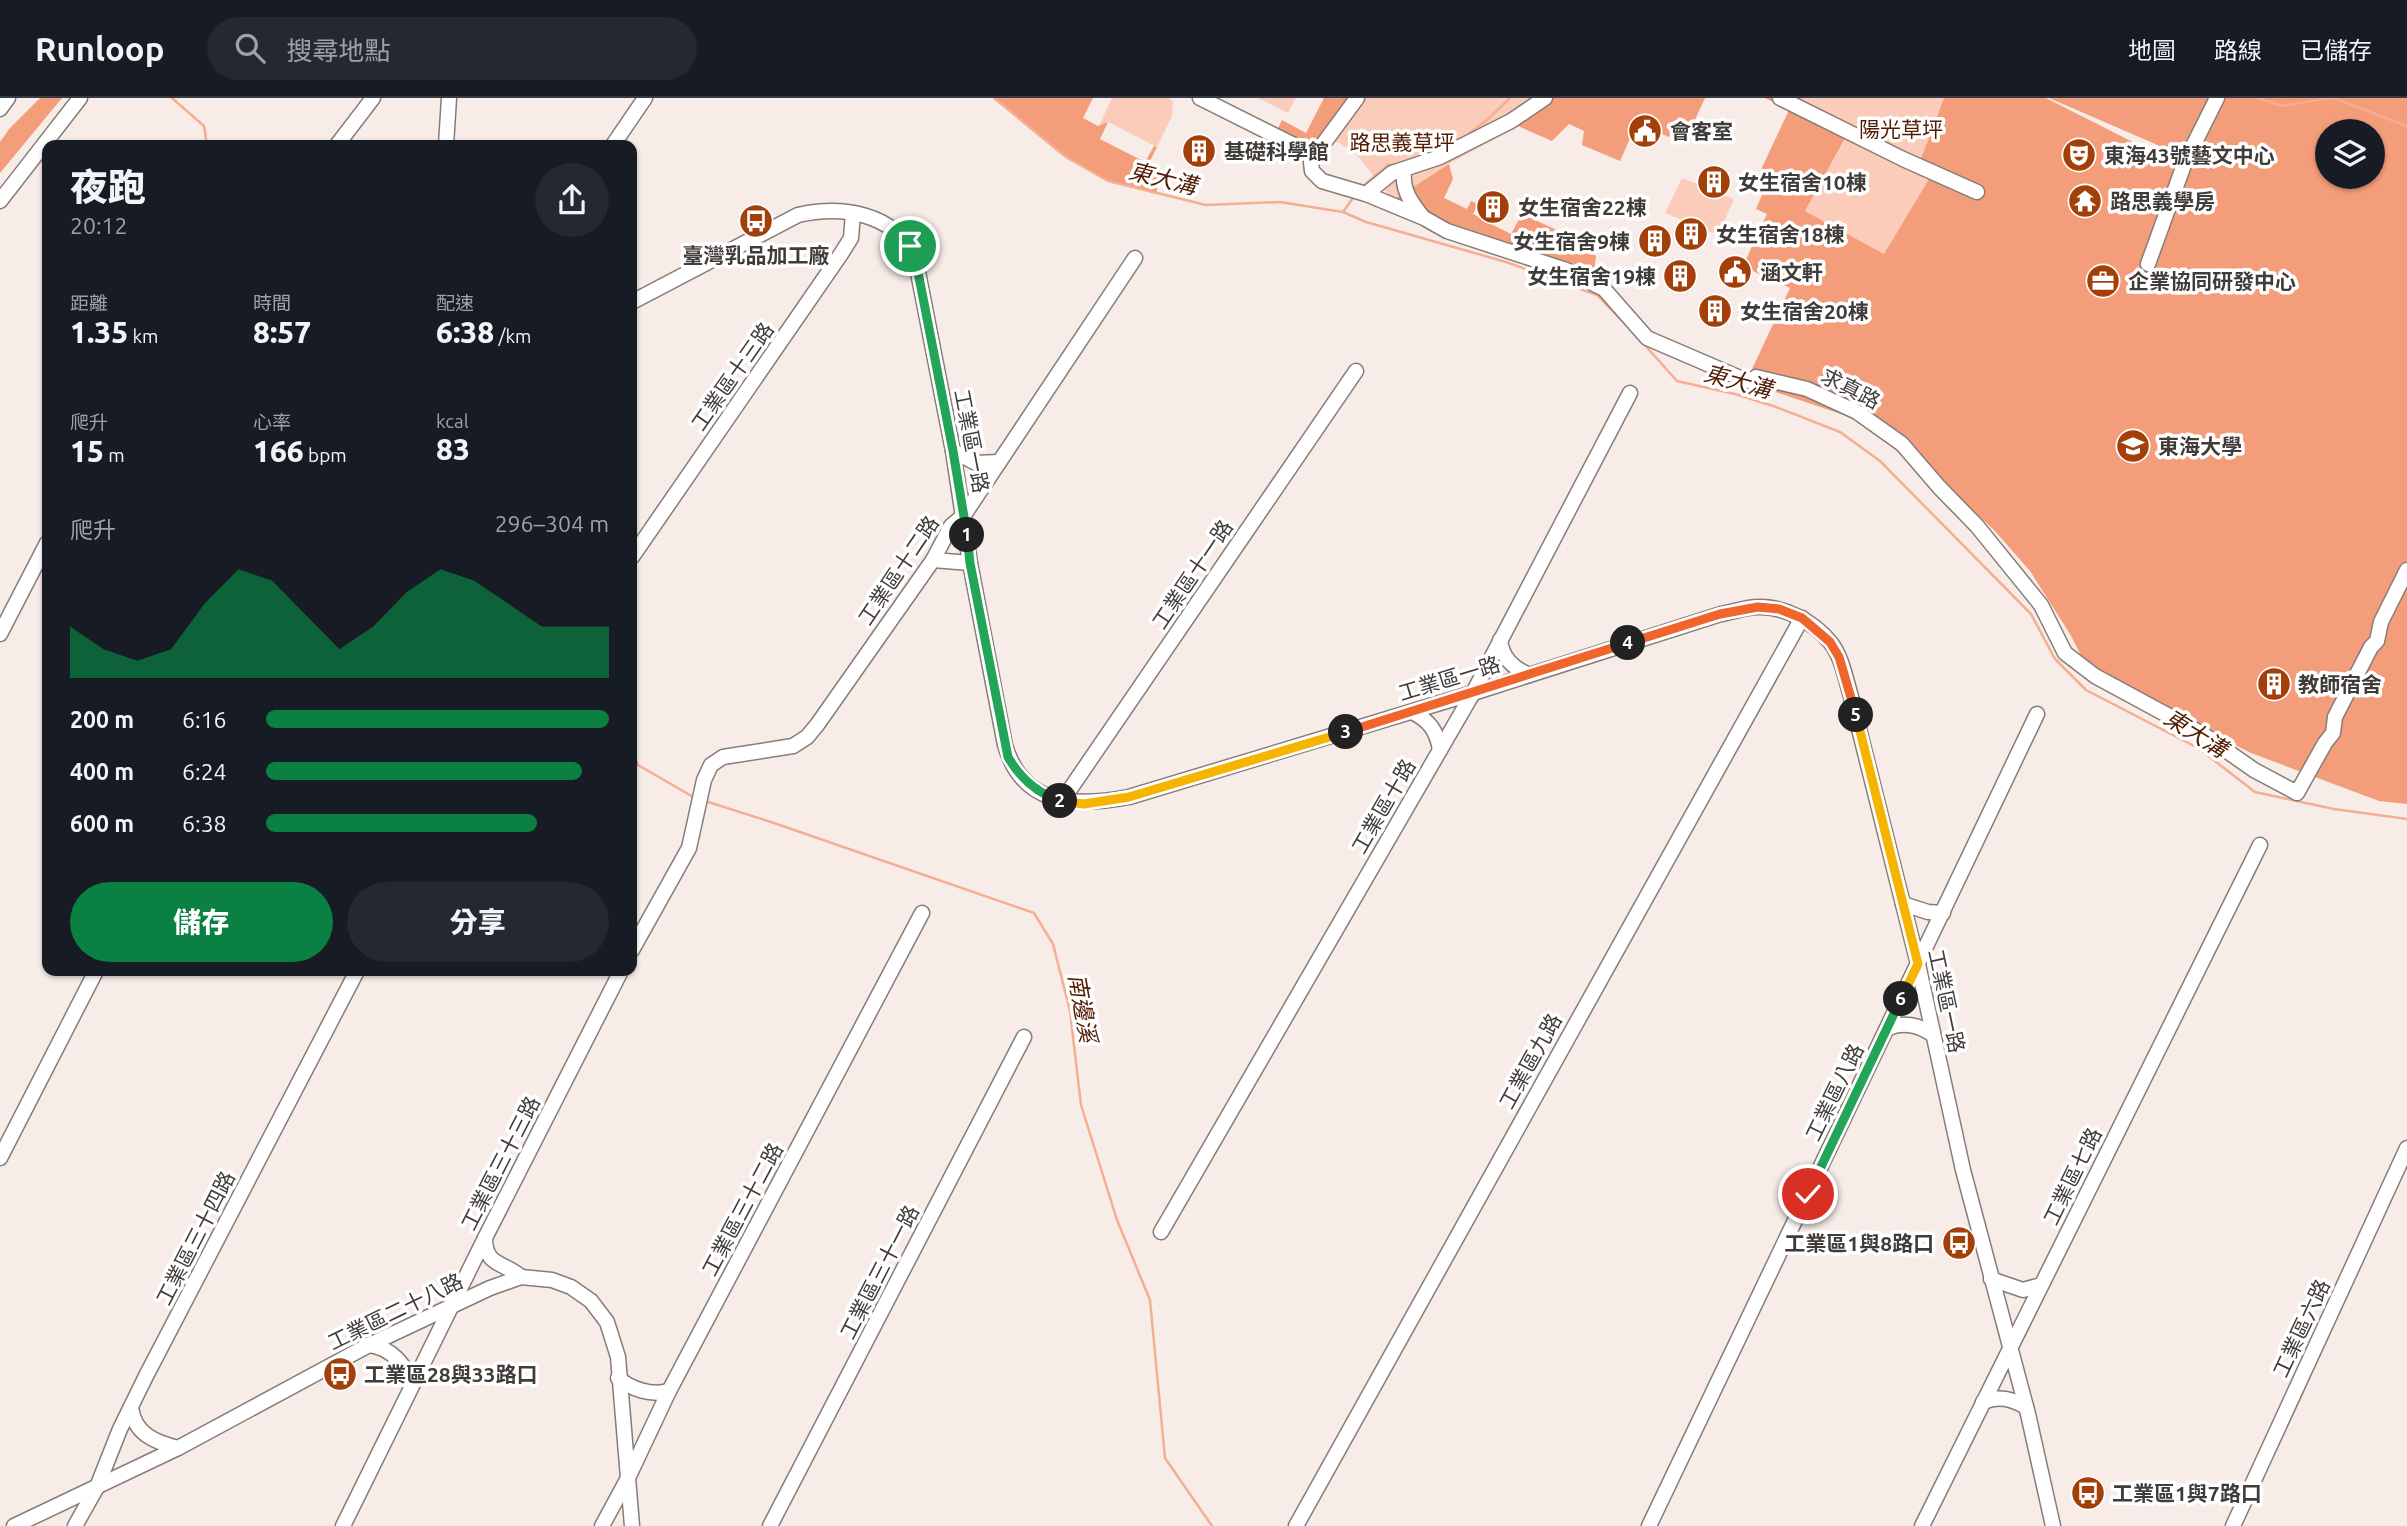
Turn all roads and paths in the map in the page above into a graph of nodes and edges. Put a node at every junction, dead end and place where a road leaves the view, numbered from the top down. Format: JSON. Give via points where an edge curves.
{"nodes":[{"id":1,"x":8,"y":98,"type":"edge"},
{"id":2,"x":80,"y":98,"type":"edge"},
{"id":3,"x":373,"y":98,"type":"edge"},
{"id":4,"x":449,"y":98,"type":"edge"},
{"id":5,"x":645,"y":98,"type":"edge"},
{"id":6,"x":1200,"y":98,"type":"edge"},
{"id":7,"x":1357,"y":98,"type":"edge"},
{"id":8,"x":1545,"y":98,"type":"edge"},
{"id":9,"x":1780,"y":98,"type":"edge"},
{"id":10,"x":2217,"y":98,"type":"edge"},
{"id":11,"x":0,"y":109,"type":"edge"},
{"id":12,"x":47,"y":140,"type":"edge"},
{"id":13,"x":341,"y":140,"type":"edge"},
{"id":14,"x":446,"y":140,"type":"edge"},
{"id":15,"x":616,"y":140,"type":"edge"},
{"id":16,"x":42,"y":147,"type":"edge"},
{"id":17,"x":1310,"y":153,"type":"junction"},
{"id":18,"x":1404,"y":170,"type":"junction"},
{"id":19,"x":1978,"y":192,"type":"dead end"},
{"id":20,"x":1360,"y":193,"type":"junction"},
{"id":21,"x":0,"y":201,"type":"edge"},
{"id":22,"x":853,"y":213,"type":"junction"},
{"id":23,"x":1424,"y":218,"type":"junction"},
{"id":24,"x":1135,"y":258,"type":"dead end"},
{"id":25,"x":2148,"y":264,"type":"dead end"},
{"id":26,"x":637,"y":299,"type":"edge"},
{"id":27,"x":1356,"y":371,"type":"dead end"},
{"id":28,"x":1630,"y":393,"type":"dead end"},
{"id":29,"x":953,"y":451,"type":"junction"},
{"id":30,"x":999,"y":462,"type":"junction"},
{"id":31,"x":964,"y":515,"type":"junction"},
{"id":32,"x":637,"y":550,"type":"edge"},
{"id":33,"x":42,"y":553,"type":"edge"},
{"id":34,"x":933,"y":561,"type":"junction"},
{"id":35,"x":970,"y":563,"type":"junction"},
{"id":36,"x":2407,"y":570,"type":"edge"},
{"id":37,"x":1802,"y":618,"type":"junction"},
{"id":38,"x":0,"y":634,"type":"edge"},
{"id":39,"x":1500,"y":640,"type":"junction"},
{"id":40,"x":1529,"y":675,"type":"junction"},
{"id":41,"x":1473,"y":693,"type":"junction"},
{"id":42,"x":1412,"y":712,"type":"junction"},
{"id":43,"x":2037,"y":714,"type":"dead end"},
{"id":44,"x":1440,"y":750,"type":"junction"},
{"id":45,"x":1062,"y":801,"type":"junction"},
{"id":46,"x":2260,"y":845,"type":"dead end"},
{"id":47,"x":1903,"y":904,"type":"junction"},
{"id":48,"x":922,"y":913,"type":"dead end"},
{"id":49,"x":1943,"y":913,"type":"junction"},
{"id":50,"x":637,"y":941,"type":"edge"},
{"id":51,"x":1918,"y":964,"type":"junction"},
{"id":52,"x":93,"y":976,"type":"edge"},
{"id":53,"x":355,"y":976,"type":"edge"},
{"id":54,"x":618,"y":976,"type":"edge"},
{"id":55,"x":1887,"y":1029,"type":"junction"},
{"id":56,"x":1933,"y":1035,"type":"junction"},
{"id":57,"x":1024,"y":1037,"type":"dead end"},
{"id":58,"x":2407,"y":1148,"type":"edge"},
{"id":59,"x":0,"y":1158,"type":"edge"},
{"id":60,"x":1161,"y":1232,"type":"dead end"},
{"id":61,"x":485,"y":1238,"type":"junction"},
{"id":62,"x":521,"y":1277,"type":"junction"},
{"id":63,"x":1991,"y":1279,"type":"junction"},
{"id":64,"x":2041,"y":1285,"type":"junction"},
{"id":65,"x":451,"y":1307,"type":"junction"},
{"id":66,"x":369,"y":1345,"type":"junction"},
{"id":67,"x":2011,"y":1348,"type":"junction"},
{"id":68,"x":618,"y":1378,"type":"junction"},
{"id":69,"x":414,"y":1382,"type":"junction"},
{"id":70,"x":669,"y":1391,"type":"junction"},
{"id":71,"x":1983,"y":1402,"type":"junction"},
{"id":72,"x":131,"y":1407,"type":"junction"},
{"id":73,"x":2026,"y":1407,"type":"junction"},
{"id":74,"x":178,"y":1448,"type":"junction"},
{"id":75,"x":628,"y":1478,"type":"junction"},
{"id":76,"x":97,"y":1487,"type":"junction"},
{"id":77,"x":16,"y":1526,"type":"edge"},
{"id":78,"x":75,"y":1526,"type":"edge"},
{"id":79,"x":344,"y":1526,"type":"edge"},
{"id":80,"x":602,"y":1526,"type":"edge"},
{"id":81,"x":632,"y":1526,"type":"edge"},
{"id":82,"x":770,"y":1526,"type":"edge"},
{"id":83,"x":1296,"y":1526,"type":"edge"},
{"id":84,"x":1650,"y":1526,"type":"edge"},
{"id":85,"x":1922,"y":1526,"type":"edge"},
{"id":86,"x":2053,"y":1526,"type":"edge"},
{"id":87,"x":2233,"y":1526,"type":"edge"}],
"edges":[{"from":1,"to":11,"type":"street"},
{"from":2,"to":12,"type":"street"},
{"from":3,"to":13,"type":"street"},
{"from":4,"to":14,"type":"street"},
{"from":5,"to":15,"type":"street"},
{"from":6,"to":17,"type":"street"},
{"from":7,"to":17,"type":"street","via":[[1321,147]]},
{"from":8,"to":18,"type":"street","via":[[1511,121]]},
{"from":9,"to":19,"type":"street"},
{"from":10,"to":25,"type":"street","via":[[2185,162]]},
{"from":16,"to":21,"type":"street"},
{"from":17,"to":20,"type":"street","name":"求真路","via":[[1316,177]]},
{"from":18,"to":20,"type":"street"},
{"from":18,"to":23,"type":"street","via":[[1406,194]]},
{"from":20,"to":23,"type":"street","name":"求真路"},
{"from":22,"to":26,"type":"street","name":"工業區一路","via":[[820,210],[798,215]]},
{"from":22,"to":29,"type":"street","name":"工業區一路","via":[[888,224],[902,235],[915,257]]},
{"from":22,"to":32,"type":"street","name":"工業區十三路","via":[[851,238],[841,254]]},
{"from":23,"to":36,"type":"street","name":"求真路","via":[[1447,231],[1566,271],[1604,289],[1647,338],[1740,378],[1787,383],[1857,412],[1902,444],[1977,526],[2041,605],[2065,653],[2095,676],[2204,734],[2254,770],[2297,793],[2333,733],[2335,717],[2377,641],[2381,622]]},
{"from":24,"to":30,"type":"street","name":"工業區十二路"},
{"from":27,"to":45,"type":"street","name":"工業區十一路"},
{"from":28,"to":39,"type":"street","name":"工業區十路"},
{"from":29,"to":30,"type":"street","via":[[976,463]]},
{"from":29,"to":31,"type":"street","name":"工業區一路"},
{"from":30,"to":31,"type":"street","name":"工業區十二路"},
{"from":31,"to":34,"type":"street","name":"工業區十二路","via":[[951,526]]},
{"from":31,"to":35,"type":"street","name":"工業區一路"},
{"from":33,"to":38,"type":"street"},
{"from":34,"to":35,"type":"street"},
{"from":34,"to":50,"type":"street","name":"工業區十二路","via":[[807,737],[793,746],[723,757],[711,765],[689,848]]},
{"from":35,"to":45,"type":"street","name":"工業區一路","via":[[1008,757],[1030,784]]},
{"from":37,"to":40,"type":"street","name":"工業區一路","via":[[1758,607],[1720,614]]},
{"from":37,"to":47,"type":"street","name":"工業區一路","via":[[1830,642],[1839,657]]},
{"from":37,"to":83,"type":"street","name":"工業區九路"},
{"from":39,"to":40,"type":"street","via":[[1505,657]]},
{"from":39,"to":41,"type":"street","name":"工業區十路"},
{"from":40,"to":41,"type":"street","name":"工業區一路"},
{"from":41,"to":42,"type":"street","name":"工業區一路"},
{"from":41,"to":44,"type":"street","name":"工業區十路"},
{"from":42,"to":44,"type":"street","via":[[1433,728]]},
{"from":42,"to":45,"type":"street","name":"工業區一路","via":[[1129,797],[1084,804]]},
{"from":43,"to":49,"type":"street","name":"工業區八路"},
{"from":44,"to":60,"type":"street","name":"工業區十路"},
{"from":46,"to":64,"type":"street","name":"工業區七路"},
{"from":47,"to":49,"type":"street"},
{"from":47,"to":51,"type":"street","name":"工業區一路"},
{"from":48,"to":70,"type":"street","name":"工業區三十二路"},
{"from":49,"to":51,"type":"street","name":"工業區八路"},
{"from":51,"to":55,"type":"street","name":"工業區八路"},
{"from":51,"to":56,"type":"street","name":"工業區一路"},
{"from":52,"to":59,"type":"street"},
{"from":53,"to":72,"type":"street","name":"工業區三十四路"},
{"from":54,"to":61,"type":"street","name":"工業區三十三路"},
{"from":55,"to":56,"type":"street","via":[[1900,1024]]},
{"from":55,"to":84,"type":"street","name":"工業區八路"},
{"from":56,"to":63,"type":"street","name":"工業區一路"},
{"from":57,"to":82,"type":"street","name":"工業區三十一路"},
{"from":58,"to":87,"type":"street","name":"工業區六路"},
{"from":61,"to":62,"type":"street","via":[[493,1260]]},
{"from":61,"to":65,"type":"street","name":"工業區三十三路"},
{"from":62,"to":65,"type":"street","name":"工業區二十八路"},
{"from":62,"to":68,"type":"street","name":"工業區二十八路","via":[[562,1283],[591,1301],[612,1334]]},
{"from":63,"to":64,"type":"street","via":[[2023,1290]]},
{"from":63,"to":67,"type":"street","name":"工業區一路"},
{"from":64,"to":67,"type":"street","name":"工業區七路"},
{"from":65,"to":66,"type":"street","name":"工業區二十八路"},
{"from":65,"to":69,"type":"street","name":"工業區三十三路"},
{"from":66,"to":69,"type":"street","via":[[394,1355]]},
{"from":66,"to":74,"type":"street","name":"工業區二十八路"},
{"from":67,"to":71,"type":"street","name":"工業區七路"},
{"from":67,"to":73,"type":"street","name":"工業區一路"},
{"from":68,"to":70,"type":"street","via":[[647,1392]]},
{"from":68,"to":75,"type":"street","name":"工業區二十八路"},
{"from":69,"to":79,"type":"street","name":"工業區三十三路"},
{"from":70,"to":75,"type":"street","name":"工業區三十二路"},
{"from":71,"to":73,"type":"street","via":[[2000,1398]]},
{"from":71,"to":85,"type":"street","name":"工業區七路"},
{"from":72,"to":74,"type":"street","via":[[135,1423],[147,1436]]},
{"from":72,"to":76,"type":"street","name":"工業區三十四路"},
{"from":73,"to":86,"type":"street","name":"工業區一路"},
{"from":74,"to":76,"type":"street","name":"工業區二十八路"},
{"from":75,"to":80,"type":"street","name":"工業區三十二路"},
{"from":75,"to":81,"type":"street","name":"工業區二十八路"},
{"from":76,"to":77,"type":"street","name":"工業區二十八路"},
{"from":76,"to":78,"type":"street","name":"工業區三十四路"}]}
